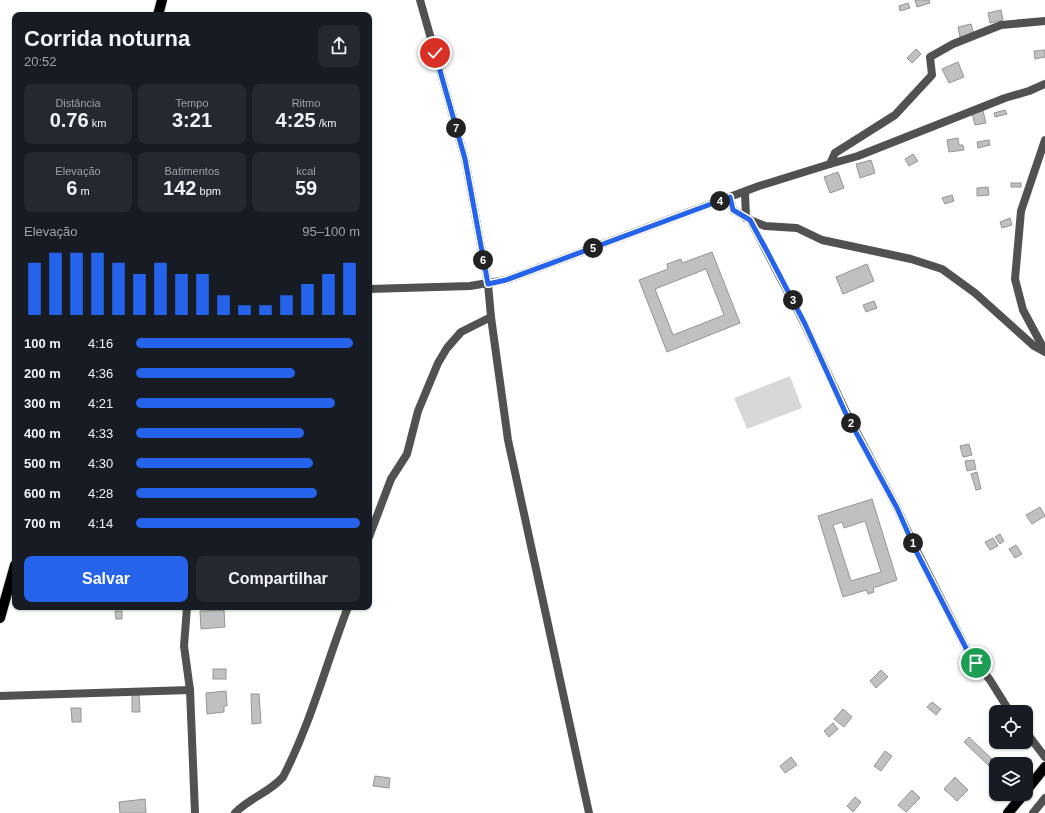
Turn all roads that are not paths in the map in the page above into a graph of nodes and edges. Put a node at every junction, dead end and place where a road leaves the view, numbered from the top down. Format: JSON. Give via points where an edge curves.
{"nodes":[{"id":1,"x":162,"y":0,"type":"edge"},
{"id":2,"x":420,"y":0,"type":"edge"},
{"id":3,"x":159,"y":12,"type":"edge"},
{"id":4,"x":1045,"y":21,"type":"edge"},
{"id":5,"x":1045,"y":84,"type":"edge"},
{"id":6,"x":1045,"y":140,"type":"edge"},
{"id":7,"x":830,"y":164,"type":"junction"},
{"id":8,"x":745,"y":193,"type":"junction"},
{"id":9,"x":730,"y":197,"type":"junction"},
{"id":10,"x":748,"y":219,"type":"junction"},
{"id":11,"x":488,"y":284,"type":"junction"},
{"id":12,"x":372,"y":289,"type":"edge"},
{"id":13,"x":490,"y":317,"type":"junction"},
{"id":14,"x":1045,"y":351,"type":"edge"},
{"id":15,"x":372,"y":528,"type":"edge"},
{"id":16,"x":12,"y":576,"type":"edge"},
{"id":17,"x":186,"y":610,"type":"edge"},
{"id":18,"x":347,"y":610,"type":"edge"},
{"id":19,"x":0,"y":618,"type":"edge"},
{"id":20,"x":190,"y":690,"type":"junction"},
{"id":21,"x":0,"y":696,"type":"edge"},
{"id":22,"x":1006,"y":705,"type":"edge"},
{"id":23,"x":1033,"y":741,"type":"edge"},
{"id":24,"x":1045,"y":757,"type":"edge"},
{"id":25,"x":1045,"y":767,"type":"edge"},
{"id":26,"x":1033,"y":782,"type":"edge"},
{"id":27,"x":1045,"y":798,"type":"edge"},
{"id":28,"x":1018,"y":801,"type":"edge"},
{"id":29,"x":196,"y":813,"type":"edge"},
{"id":30,"x":235,"y":813,"type":"edge"},
{"id":31,"x":589,"y":813,"type":"edge"},
{"id":32,"x":1008,"y":813,"type":"edge"},
{"id":33,"x":1033,"y":813,"type":"edge"}],
"edges":[{"from":1,"to":3,"type":"main road"},
{"from":2,"to":11,"type":"street","via":[[465,159]]},
{"from":4,"to":7,"type":"street","via":[[1001,25],[953,44],[930,57],[932,75],[895,115],[835,153]]},
{"from":5,"to":7,"type":"street","via":[[858,156]]},
{"from":6,"to":14,"type":"street","via":[[1021,211],[1015,279],[1024,310]]},
{"from":7,"to":8,"type":"street","via":[[759,186]]},
{"from":8,"to":9,"type":"street"},
{"from":8,"to":10,"type":"street"},
{"from":9,"to":10,"type":"street","via":[[733,210]]},
{"from":9,"to":11,"type":"street","via":[[506,280]]},
{"from":10,"to":14,"type":"street","via":[[765,226],[797,228],[822,240],[911,259],[942,269],[975,294],[1034,346]]},
{"from":10,"to":22,"type":"street","via":[[805,324],[846,414],[897,508],[969,654]]},
{"from":11,"to":12,"type":"street"},
{"from":11,"to":13,"type":"street"},
{"from":13,"to":15,"type":"street","via":[[461,332],[438,363],[416,416],[407,454],[391,479]]},
{"from":13,"to":31,"type":"street","via":[[508,440]]},
{"from":16,"to":19,"type":"main road"},
{"from":17,"to":20,"type":"street","via":[[184,646]]},
{"from":18,"to":30,"type":"street","via":[[330,651],[316,700],[283,777],[275,786],[244,803]]},
{"from":20,"to":21,"type":"street"},
{"from":20,"to":29,"type":"street"},
{"from":23,"to":24,"type":"street"},
{"from":25,"to":26,"type":"main road"},
{"from":27,"to":33,"type":"street"},
{"from":28,"to":32,"type":"main road"}]}
